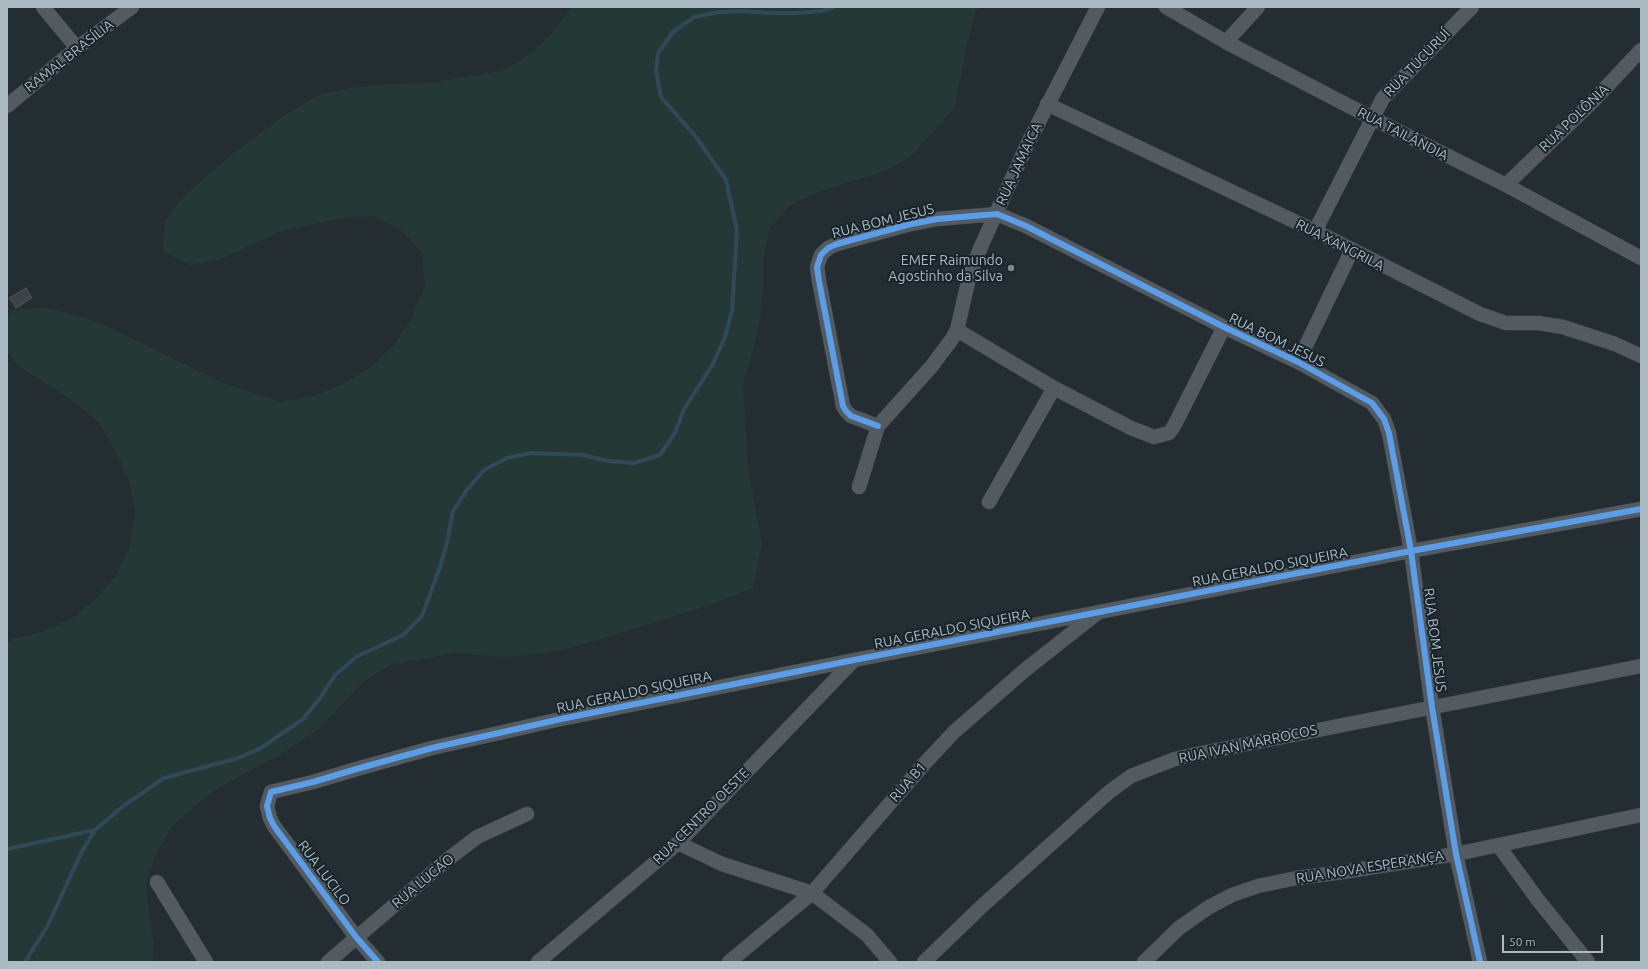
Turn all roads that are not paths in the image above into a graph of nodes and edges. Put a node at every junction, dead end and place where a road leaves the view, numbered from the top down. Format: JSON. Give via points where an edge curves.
{"nodes":[{"id":1,"x":43,"y":7,"type":"edge"},
{"id":2,"x":132,"y":7,"type":"edge"},
{"id":3,"x":1098,"y":7,"type":"edge"},
{"id":4,"x":1166,"y":7,"type":"edge"},
{"id":5,"x":1258,"y":7,"type":"edge"},
{"id":6,"x":1472,"y":7,"type":"edge"},
{"id":7,"x":1226,"y":42,"type":"junction"},
{"id":8,"x":77,"y":48,"type":"junction"},
{"id":9,"x":1641,"y":50,"type":"edge"},
{"id":10,"x":1047,"y":104,"type":"junction"},
{"id":11,"x":7,"y":106,"type":"edge"},
{"id":12,"x":1372,"y":118,"type":"junction"},
{"id":13,"x":1506,"y":185,"type":"junction"},
{"id":14,"x":997,"y":214,"type":"junction"},
{"id":15,"x":1315,"y":231,"type":"junction"},
{"id":16,"x":1352,"y":250,"type":"junction"},
{"id":17,"x":1641,"y":258,"type":"edge"},
{"id":18,"x":1224,"y":327,"type":"junction"},
{"id":19,"x":956,"y":330,"type":"junction"},
{"id":20,"x":1641,"y":356,"type":"edge"},
{"id":21,"x":1298,"y":362,"type":"junction"},
{"id":22,"x":1054,"y":388,"type":"junction"},
{"id":23,"x":878,"y":426,"type":"junction"},
{"id":24,"x":859,"y":487,"type":"dead end"},
{"id":25,"x":989,"y":502,"type":"dead end"},
{"id":26,"x":1641,"y":509,"type":"edge"},
{"id":27,"x":1411,"y":552,"type":"junction"},
{"id":28,"x":1098,"y":612,"type":"junction"},
{"id":29,"x":854,"y":660,"type":"junction"},
{"id":30,"x":1641,"y":666,"type":"edge"},
{"id":31,"x":1432,"y":706,"type":"junction"},
{"id":32,"x":271,"y":792,"type":"joint"},
{"id":33,"x":527,"y":814,"type":"dead end"},
{"id":34,"x":1641,"y":816,"type":"edge"},
{"id":35,"x":678,"y":843,"type":"junction"},
{"id":36,"x":1498,"y":845,"type":"junction"},
{"id":37,"x":1456,"y":854,"type":"junction"},
{"id":38,"x":157,"y":882,"type":"dead end"},
{"id":39,"x":812,"y":893,"type":"junction"},
{"id":40,"x":356,"y":937,"type":"junction"},
{"id":41,"x":206,"y":962,"type":"edge"},
{"id":42,"x":328,"y":962,"type":"edge"},
{"id":43,"x":378,"y":962,"type":"edge"},
{"id":44,"x":538,"y":962,"type":"edge"},
{"id":45,"x":729,"y":962,"type":"edge"},
{"id":46,"x":890,"y":962,"type":"edge"},
{"id":47,"x":924,"y":962,"type":"edge"},
{"id":48,"x":1144,"y":962,"type":"edge"},
{"id":49,"x":1480,"y":962,"type":"edge"},
{"id":50,"x":1588,"y":962,"type":"edge"}],
"edges":[{"from":1,"to":8,"type":"street"},
{"from":2,"to":8,"type":"street","name":"RAMAL BRASÍLIA"},
{"from":3,"to":10,"type":"street","name":"RUA JAMAICA"},
{"from":4,"to":7,"type":"street","name":"RUA TAILÂNDIA"},
{"from":5,"to":7,"type":"street"},
{"from":6,"to":12,"type":"street","name":"RUA TUCURUÍ","via":[[1383,98]]},
{"from":7,"to":12,"type":"street","name":"RUA TAILÂNDIA"},
{"from":8,"to":11,"type":"street","name":"RAMAL BRASÍLIA"},
{"from":9,"to":13,"type":"street","name":"RUA POLÔNIA","via":[[1594,100]]},
{"from":10,"to":14,"type":"street","name":"RUA JAMAICA","via":[[1007,187]]},
{"from":10,"to":15,"type":"street","name":"RUA XANGRILA"},
{"from":12,"to":13,"type":"street","name":"RUA TAILÂNDIA"},
{"from":12,"to":15,"type":"street","name":"RUA TUCURUÍ"},
{"from":13,"to":17,"type":"street","name":"RUA TAILÂNDIA"},
{"from":14,"to":18,"type":"street","name":"RUA BOM JESUS","via":[[1026,226]]},
{"from":14,"to":19,"type":"street","name":"RUA JAMAICA","via":[[969,278]]},
{"from":14,"to":23,"type":"street","name":"RUA BOM JESUS","via":[[937,219],[907,225],[836,244],[821,254],[817,267],[818,281],[843,406],[852,416]]},
{"from":15,"to":16,"type":"street","name":"RUA XANGRILA"},
{"from":16,"to":20,"type":"street","name":"RUA XANGRILA","via":[[1480,314],[1506,323],[1538,323],[1570,328]]},
{"from":16,"to":21,"type":"street"},
{"from":18,"to":21,"type":"street","name":"RUA BOM JESUS"},
{"from":18,"to":22,"type":"street","via":[[1169,433],[1149,436]]},
{"from":19,"to":22,"type":"street"},
{"from":19,"to":23,"type":"street","name":"RUA JAMAICA","via":[[946,349]]},
{"from":21,"to":27,"type":"street","name":"RUA BOM JESUS","via":[[1372,403],[1384,419],[1389,433]]},
{"from":22,"to":25,"type":"street"},
{"from":23,"to":24,"type":"street","name":"RUA JAMAICA"},
{"from":26,"to":27,"type":"street","name":"RUA GERALDO SIQUEIRA"},
{"from":27,"to":28,"type":"street","name":"RUA GERALDO SIQUEIRA"},
{"from":27,"to":31,"type":"street","name":"RUA BOM JESUS"},
{"from":28,"to":29,"type":"street","name":"RUA GERALDO SIQUEIRA"},
{"from":28,"to":39,"type":"street","name":"RUA B1","via":[[1025,670],[954,732]]},
{"from":29,"to":32,"type":"street","name":"RUA GERALDO SIQUEIRA","via":[[561,719],[448,745]]},
{"from":29,"to":35,"type":"street","name":"RUA CENTRO OESTE"},
{"from":30,"to":31,"type":"street","name":"RUA IVAN MARROCOS"},
{"from":31,"to":37,"type":"street","name":"RUA BOM JESUS"},
{"from":31,"to":47,"type":"street","name":"RUA IVAN MARROCOS","via":[[1198,754],[1131,776],[1079,818]]},
{"from":32,"to":40,"type":"street","name":"RUA LUCILO","via":[[268,806],[274,826]]},
{"from":33,"to":40,"type":"street","name":"RUA LUCÃO","via":[[477,837]]},
{"from":34,"to":36,"type":"street","name":"RUA NOVA ESPERANÇA"},
{"from":35,"to":39,"type":"street","via":[[722,864]]},
{"from":35,"to":44,"type":"street","name":"RUA CENTRO OESTE"},
{"from":36,"to":37,"type":"street","name":"RUA NOVA ESPERANÇA"},
{"from":36,"to":50,"type":"street"},
{"from":37,"to":48,"type":"street","name":"RUA NOVA ESPERANÇA","via":[[1258,886],[1209,907],[1179,928]]},
{"from":37,"to":49,"type":"street","name":"RUA BOM JESUS"},
{"from":38,"to":41,"type":"street"},
{"from":39,"to":45,"type":"street","name":"RUA B1"},
{"from":39,"to":46,"type":"street","via":[[867,935]]},
{"from":40,"to":42,"type":"street","name":"RUA LUCÃO"},
{"from":40,"to":43,"type":"street","name":"RUA LUCILO"}]}
